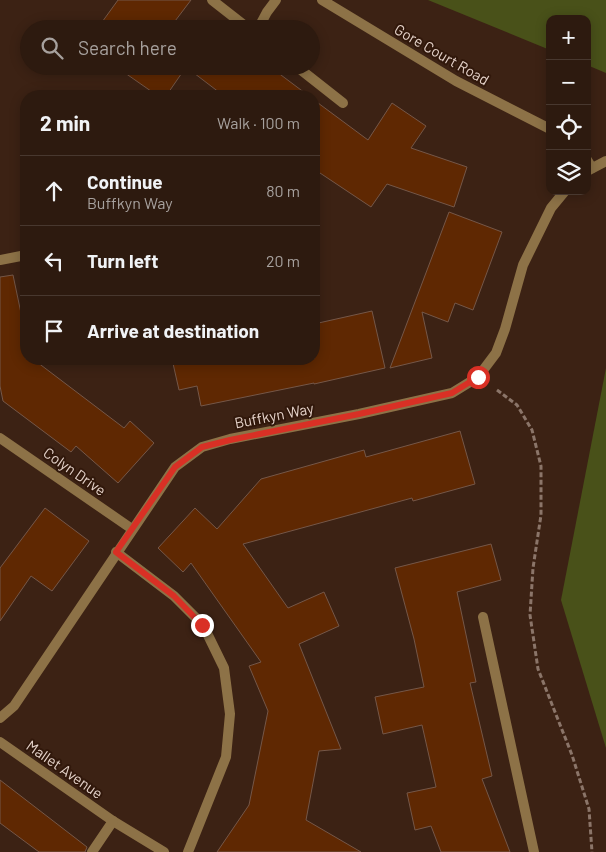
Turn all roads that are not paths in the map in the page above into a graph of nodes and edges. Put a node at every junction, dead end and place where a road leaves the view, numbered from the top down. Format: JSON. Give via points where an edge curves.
{"nodes":[{"id":1,"x":212,"y":0,"type":"edge"},
{"id":2,"x":276,"y":0,"type":"edge"},
{"id":3,"x":322,"y":0,"type":"edge"},
{"id":4,"x":238,"y":20,"type":"edge"},
{"id":5,"x":263,"y":20,"type":"edge"},
{"id":6,"x":307,"y":75,"type":"edge"},
{"id":7,"x":343,"y":103,"type":"dead end"},
{"id":8,"x":546,"y":127,"type":"edge"},
{"id":9,"x":606,"y":161,"type":"edge"},
{"id":10,"x":591,"y":165,"type":"edge"},
{"id":11,"x":562,"y":195,"type":"edge"},
{"id":12,"x":20,"y":255,"type":"edge"},
{"id":13,"x":0,"y":260,"type":"edge"},
{"id":14,"x":0,"y":438,"type":"edge"},
{"id":15,"x":132,"y":529,"type":"junction"},
{"id":16,"x":116,"y":552,"type":"junction"},
{"id":17,"x":483,"y":617,"type":"dead end"},
{"id":18,"x":0,"y":718,"type":"edge"},
{"id":19,"x":0,"y":742,"type":"edge"},
{"id":20,"x":113,"y":821,"type":"junction"},
{"id":21,"x":92,"y":852,"type":"edge"},
{"id":22,"x":164,"y":852,"type":"edge"},
{"id":23,"x":188,"y":852,"type":"edge"},
{"id":24,"x":534,"y":852,"type":"edge"}],
"edges":[{"from":1,"to":4,"type":"street"},
{"from":2,"to":5,"type":"street"},
{"from":3,"to":8,"type":"street","name":"Gore Court Road","via":[[456,81]]},
{"from":6,"to":7,"type":"street"},
{"from":9,"to":10,"type":"street"},
{"from":11,"to":15,"type":"street","name":"Buffkyn Way","via":[[551,208],[523,265],[496,354],[478,377],[452,393],[202,447],[175,467]]},
{"from":12,"to":13,"type":"street"},
{"from":14,"to":15,"type":"street","name":"Colyn Drive"},
{"from":15,"to":16,"type":"street","name":"Buffkyn Way"},
{"from":16,"to":18,"type":"street","name":"Buffkyn Way","via":[[14,706]]},
{"from":16,"to":23,"type":"street","via":[[174,596],[202,625],[224,668],[230,714],[226,757]]},
{"from":17,"to":24,"type":"street"},
{"from":19,"to":20,"type":"street","name":"Mallet Avenue"},
{"from":20,"to":21,"type":"street"},
{"from":20,"to":22,"type":"street","name":"Mallet Avenue"}]}
